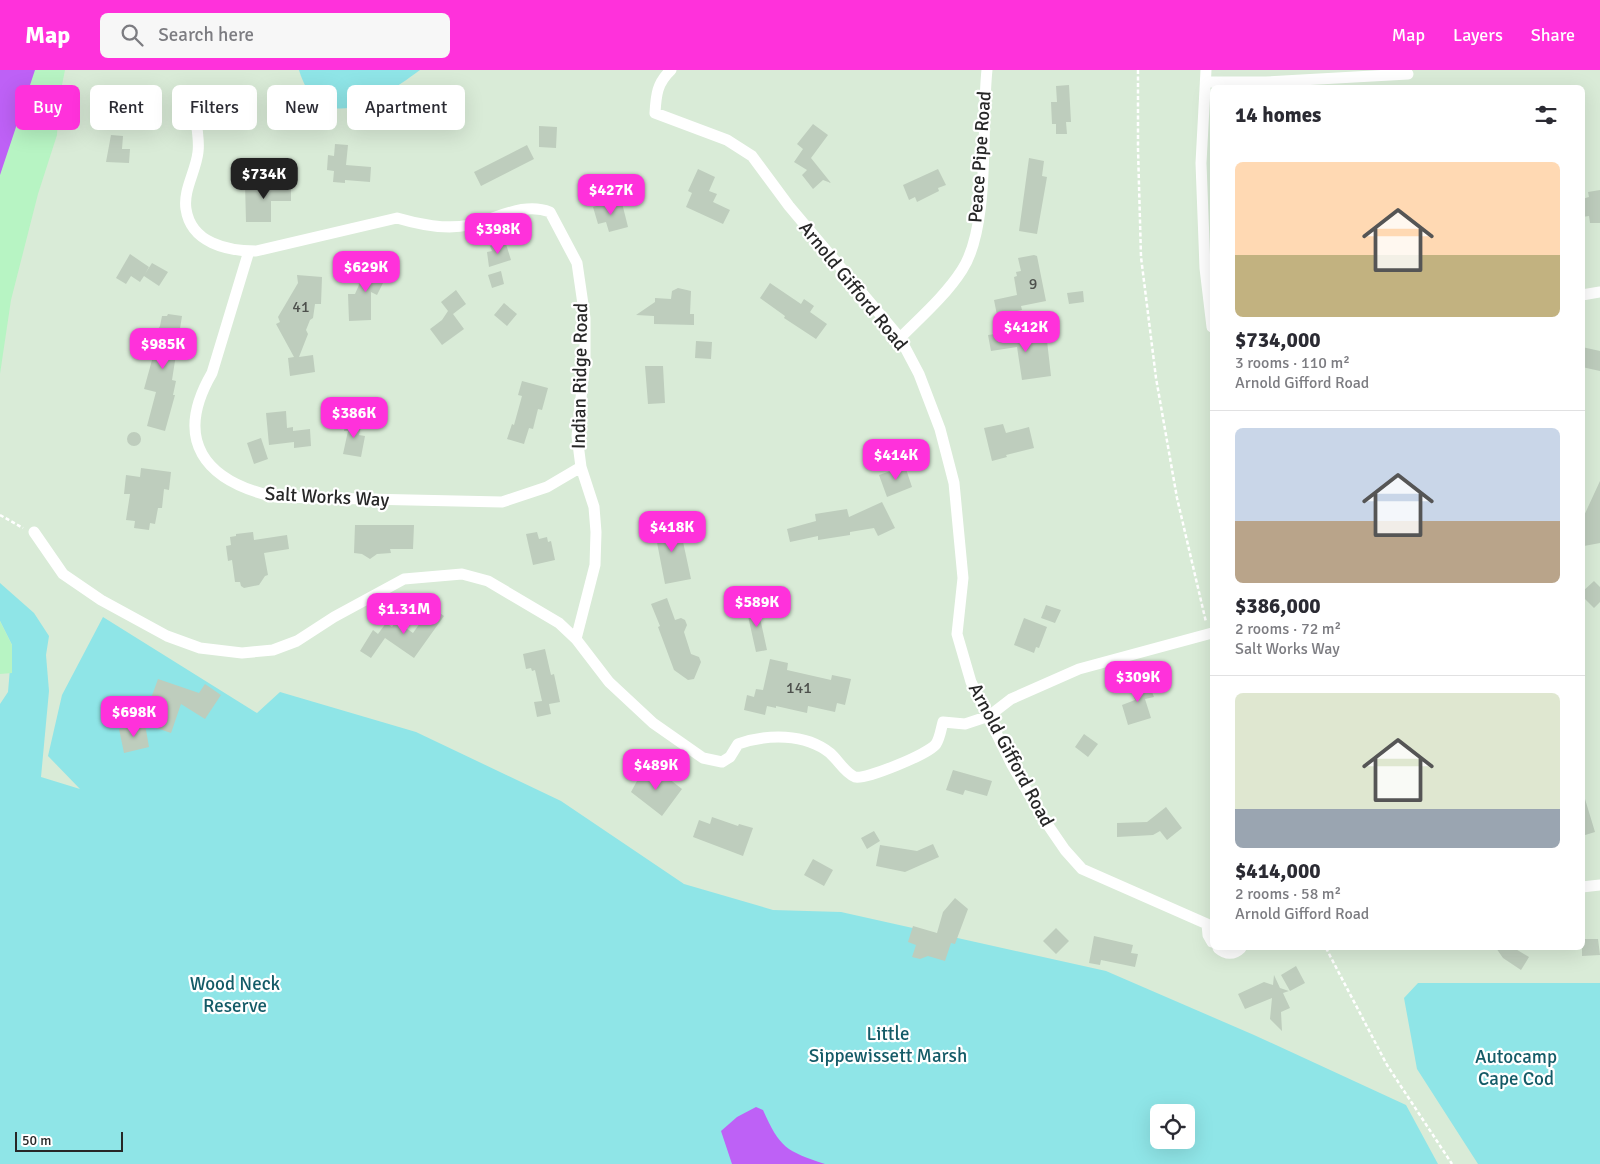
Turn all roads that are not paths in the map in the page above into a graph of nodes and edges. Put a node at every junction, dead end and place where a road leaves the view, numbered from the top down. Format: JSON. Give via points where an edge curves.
{"nodes":[{"id":1,"x":671,"y":70,"type":"edge"},
{"id":2,"x":986,"y":70,"type":"edge"},
{"id":3,"x":1206,"y":70,"type":"edge"},
{"id":4,"x":1408,"y":74,"type":"dead end"},
{"id":5,"x":1207,"y":82,"type":"junction"},
{"id":6,"x":196,"y":130,"type":"edge"},
{"id":7,"x":249,"y":251,"type":"junction"},
{"id":8,"x":1600,"y":292,"type":"edge"},
{"id":9,"x":1585,"y":294,"type":"edge"},
{"id":10,"x":1210,"y":310,"type":"edge"},
{"id":11,"x":900,"y":338,"type":"junction"},
{"id":12,"x":581,"y":467,"type":"junction"},
{"id":13,"x":29,"y":530,"type":"road end"},
{"id":14,"x":1210,"y":630,"type":"edge"},
{"id":15,"x":576,"y":638,"type":"junction"},
{"id":16,"x":989,"y":716,"type":"junction"},
{"id":17,"x":1600,"y":885,"type":"edge"},
{"id":18,"x":1585,"y":887,"type":"edge"},
{"id":19,"x":1210,"y":921,"type":"edge"},
{"id":20,"x":1210,"y":938,"type":"edge"},
{"id":21,"x":1222,"y":950,"type":"edge"},
{"id":22,"x":1239,"y":950,"type":"edge"}],
"edges":[{"from":1,"to":11,"type":"street","name":"Arnold Gifford Road","via":[[661,79],[657,89],[655,114],[727,140],[752,156],[788,206]]},
{"from":2,"to":11,"type":"street","name":"Peace Pipe Road","via":[[981,201],[972,248],[963,269]]},
{"from":3,"to":5,"type":"street"},
{"from":4,"to":5,"type":"street"},
{"from":5,"to":10,"type":"street","via":[[1202,163],[1205,268]]},
{"from":6,"to":7,"type":"street","via":[[198,152],[186,209],[197,232],[208,242],[235,251]]},
{"from":7,"to":12,"type":"street","name":"Indian Ridge Road","via":[[396,218],[418,225],[467,226],[532,208],[550,212],[577,263],[583,303],[585,360],[577,436]]},
{"from":7,"to":12,"type":"street","name":"Salt Works Way","via":[[194,429],[201,456],[220,474],[253,492],[275,497],[502,502],[547,486]]},
{"from":8,"to":9,"type":"street"},
{"from":11,"to":16,"type":"street","name":"Arnold Gifford Road","via":[[919,374],[940,429],[954,483],[963,578],[957,634],[971,682]]},
{"from":12,"to":15,"type":"street","name":"Indian Ridge Road","via":[[594,507],[596,532],[595,566]]},
{"from":13,"to":15,"type":"street","via":[[72,581],[167,636],[200,648],[242,653],[273,650],[297,641],[404,579],[462,574],[488,581],[515,596],[559,623]]},
{"from":14,"to":16,"type":"street","via":[[1176,644],[1079,670],[1010,699]]},
{"from":15,"to":16,"type":"street","via":[[609,682],[652,723],[710,761],[722,762],[730,757],[738,744],[747,741],[792,737],[823,748],[855,776],[865,777],[926,754],[936,745],[943,722],[965,724]]},
{"from":16,"to":19,"type":"street","name":"Arnold Gifford Road","via":[[1041,815],[1082,869]]},
{"from":17,"to":18,"type":"street"},
{"from":19,"to":20,"type":"street","name":"Arnold Gifford Road"},
{"from":21,"to":22,"type":"street","via":[[1230,954]]}]}
